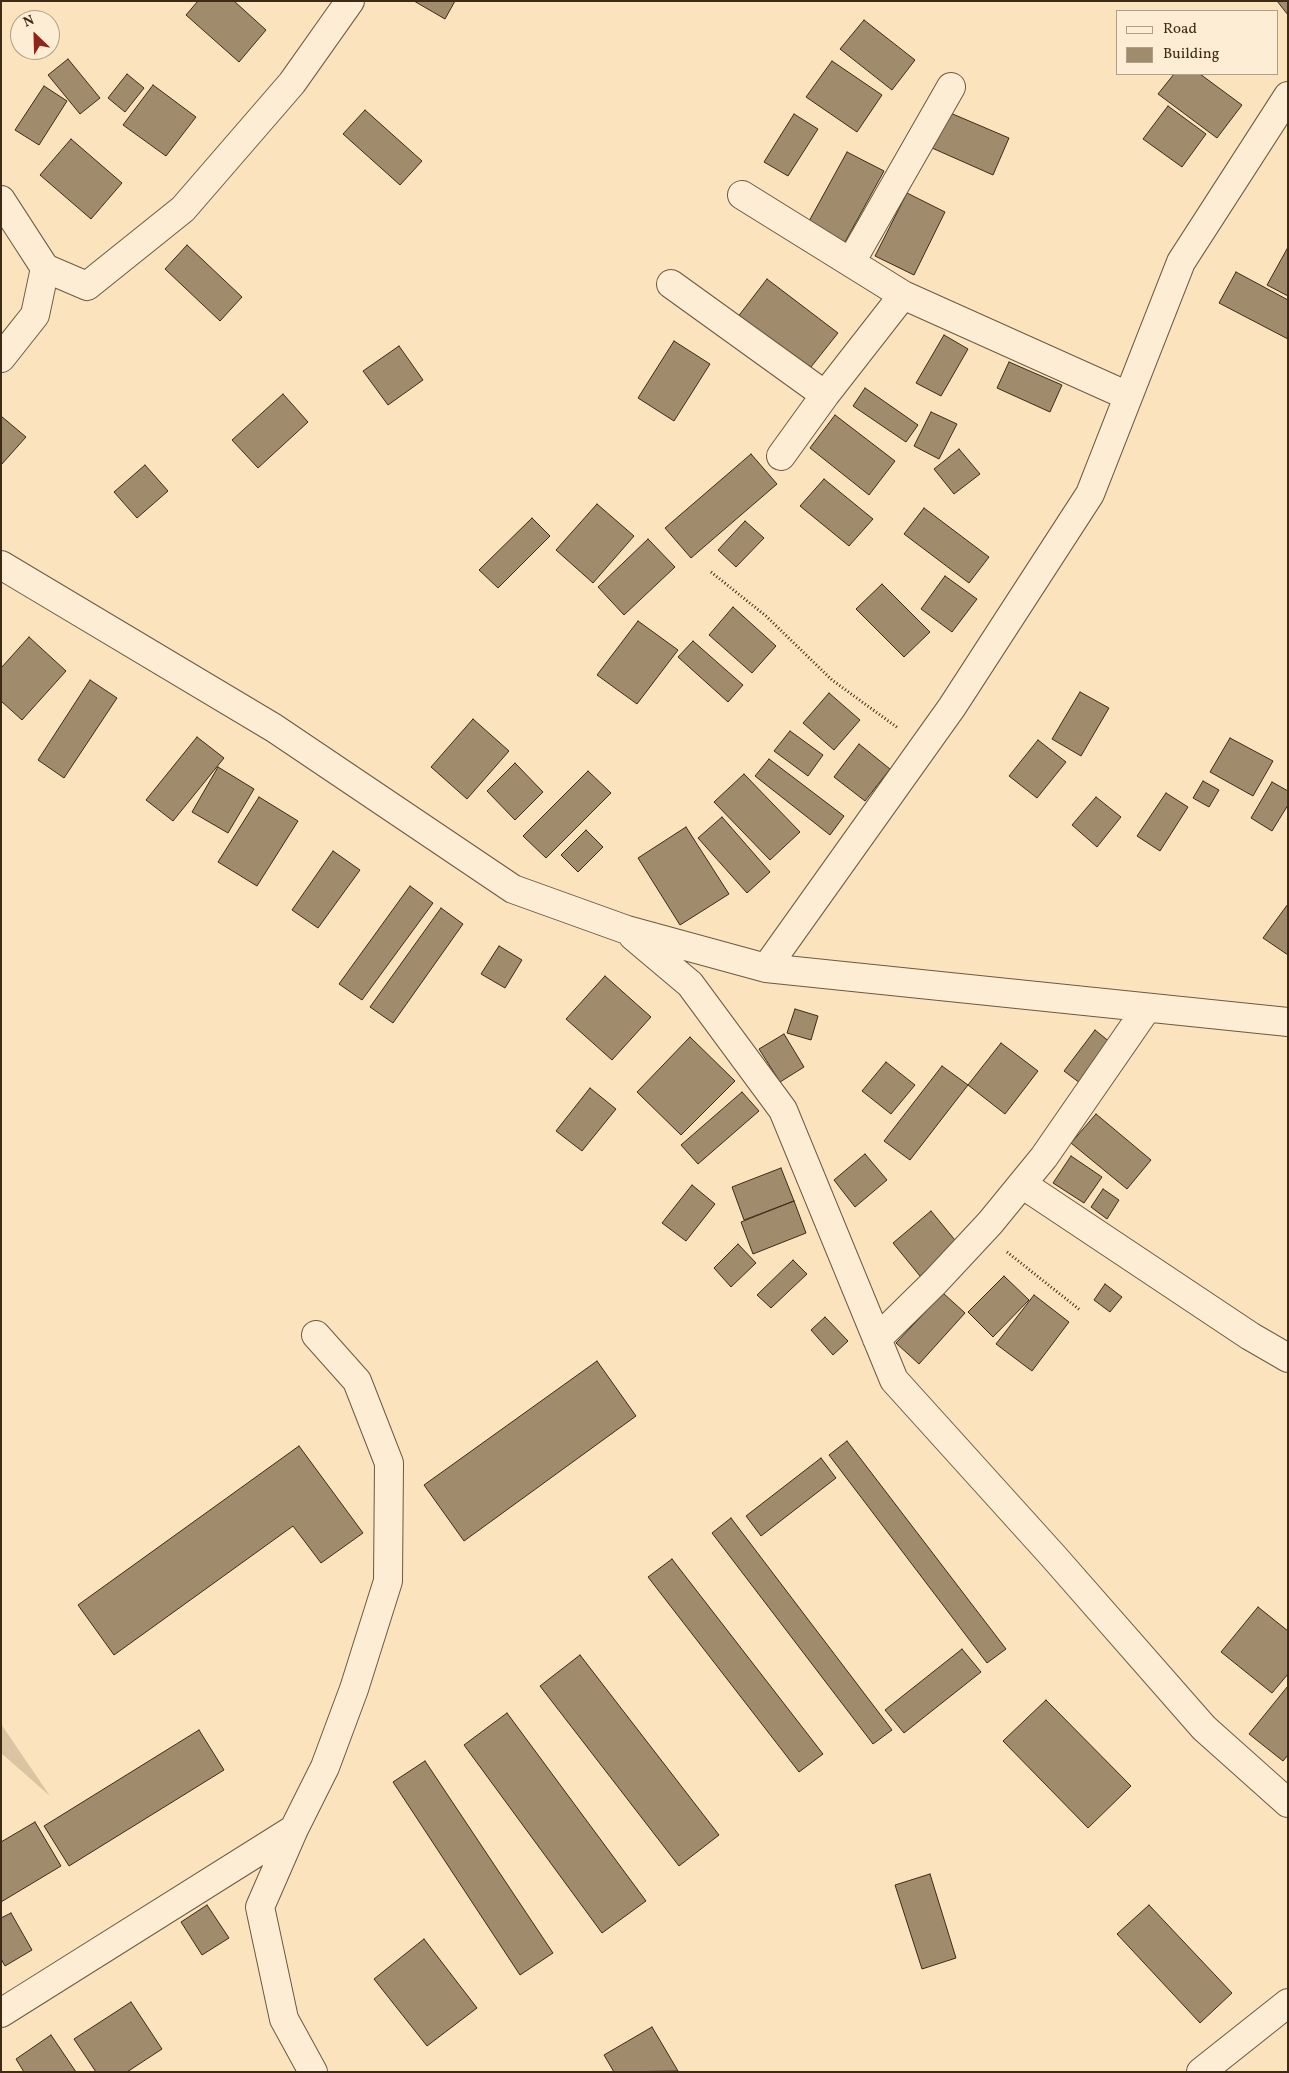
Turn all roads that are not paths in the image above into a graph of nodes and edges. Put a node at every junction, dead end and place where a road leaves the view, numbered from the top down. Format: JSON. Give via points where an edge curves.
{"nodes":[{"id":1,"x":350,"y":1,"type":"edge"},
{"id":2,"x":951,"y":88,"type":"dead end"},
{"id":3,"x":1288,"y":96,"type":"edge"},
{"id":4,"x":742,"y":195,"type":"dead end"},
{"id":5,"x":1,"y":200,"type":"edge"},
{"id":6,"x":851,"y":262,"type":"junction"},
{"id":7,"x":45,"y":268,"type":"junction"},
{"id":8,"x":671,"y":284,"type":"dead end"},
{"id":9,"x":903,"y":295,"type":"junction"},
{"id":10,"x":1,"y":358,"type":"edge"},
{"id":11,"x":825,"y":395,"type":"junction"},
{"id":12,"x":1128,"y":396,"type":"junction"},
{"id":13,"x":781,"y":456,"type":"dead end"},
{"id":14,"x":1,"y":565,"type":"edge"},
{"id":15,"x":627,"y":930,"type":"junction"},
{"id":16,"x":766,"y":968,"type":"junction"},
{"id":17,"x":1147,"y":1008,"type":"junction"},
{"id":18,"x":1288,"y":1022,"type":"edge"},
{"id":19,"x":1022,"y":1184,"type":"junction"},
{"id":20,"x":316,"y":1334,"type":"dead end"},
{"id":21,"x":877,"y":1339,"type":"junction"},
{"id":22,"x":1288,"y":1358,"type":"edge"},
{"id":23,"x":1288,"y":1803,"type":"edge"},
{"id":24,"x":294,"y":1829,"type":"junction"},
{"id":25,"x":1288,"y":2003,"type":"edge"},
{"id":26,"x":1,"y":2013,"type":"edge"},
{"id":27,"x":313,"y":2072,"type":"edge"},
{"id":28,"x":1201,"y":2072,"type":"edge"}],
"edges":[{"from":1,"to":7,"type":"street","via":[[292,83],[183,209],[87,286]]},
{"from":2,"to":6,"type":"street"},
{"from":3,"to":12,"type":"street","via":[[1181,262]]},
{"from":4,"to":6,"type":"street"},
{"from":5,"to":7,"type":"street"},
{"from":6,"to":9,"type":"street"},
{"from":7,"to":10,"type":"street","via":[[35,314]]},
{"from":8,"to":11,"type":"street"},
{"from":9,"to":11,"type":"street"},
{"from":9,"to":12,"type":"street"},
{"from":11,"to":13,"type":"street"},
{"from":12,"to":16,"type":"street","via":[[1090,494],[952,707]]},
{"from":14,"to":15,"type":"street","via":[[274,728],[513,889]]},
{"from":15,"to":16,"type":"street"},
{"from":15,"to":21,"type":"street","via":[[690,984],[783,1110]]},
{"from":16,"to":17,"type":"street"},
{"from":17,"to":18,"type":"street"},
{"from":17,"to":19,"type":"street"},
{"from":19,"to":21,"type":"street","via":[[979,1235]]},
{"from":19,"to":22,"type":"street"},
{"from":20,"to":24,"type":"street","via":[[357,1381],[389,1463],[388,1581],[325,1768]]},
{"from":21,"to":23,"type":"street","via":[[894,1380],[1204,1728]]},
{"from":24,"to":26,"type":"street"},
{"from":24,"to":27,"type":"street","via":[[260,1907],[284,2019]]},
{"from":25,"to":28,"type":"street"}]}
